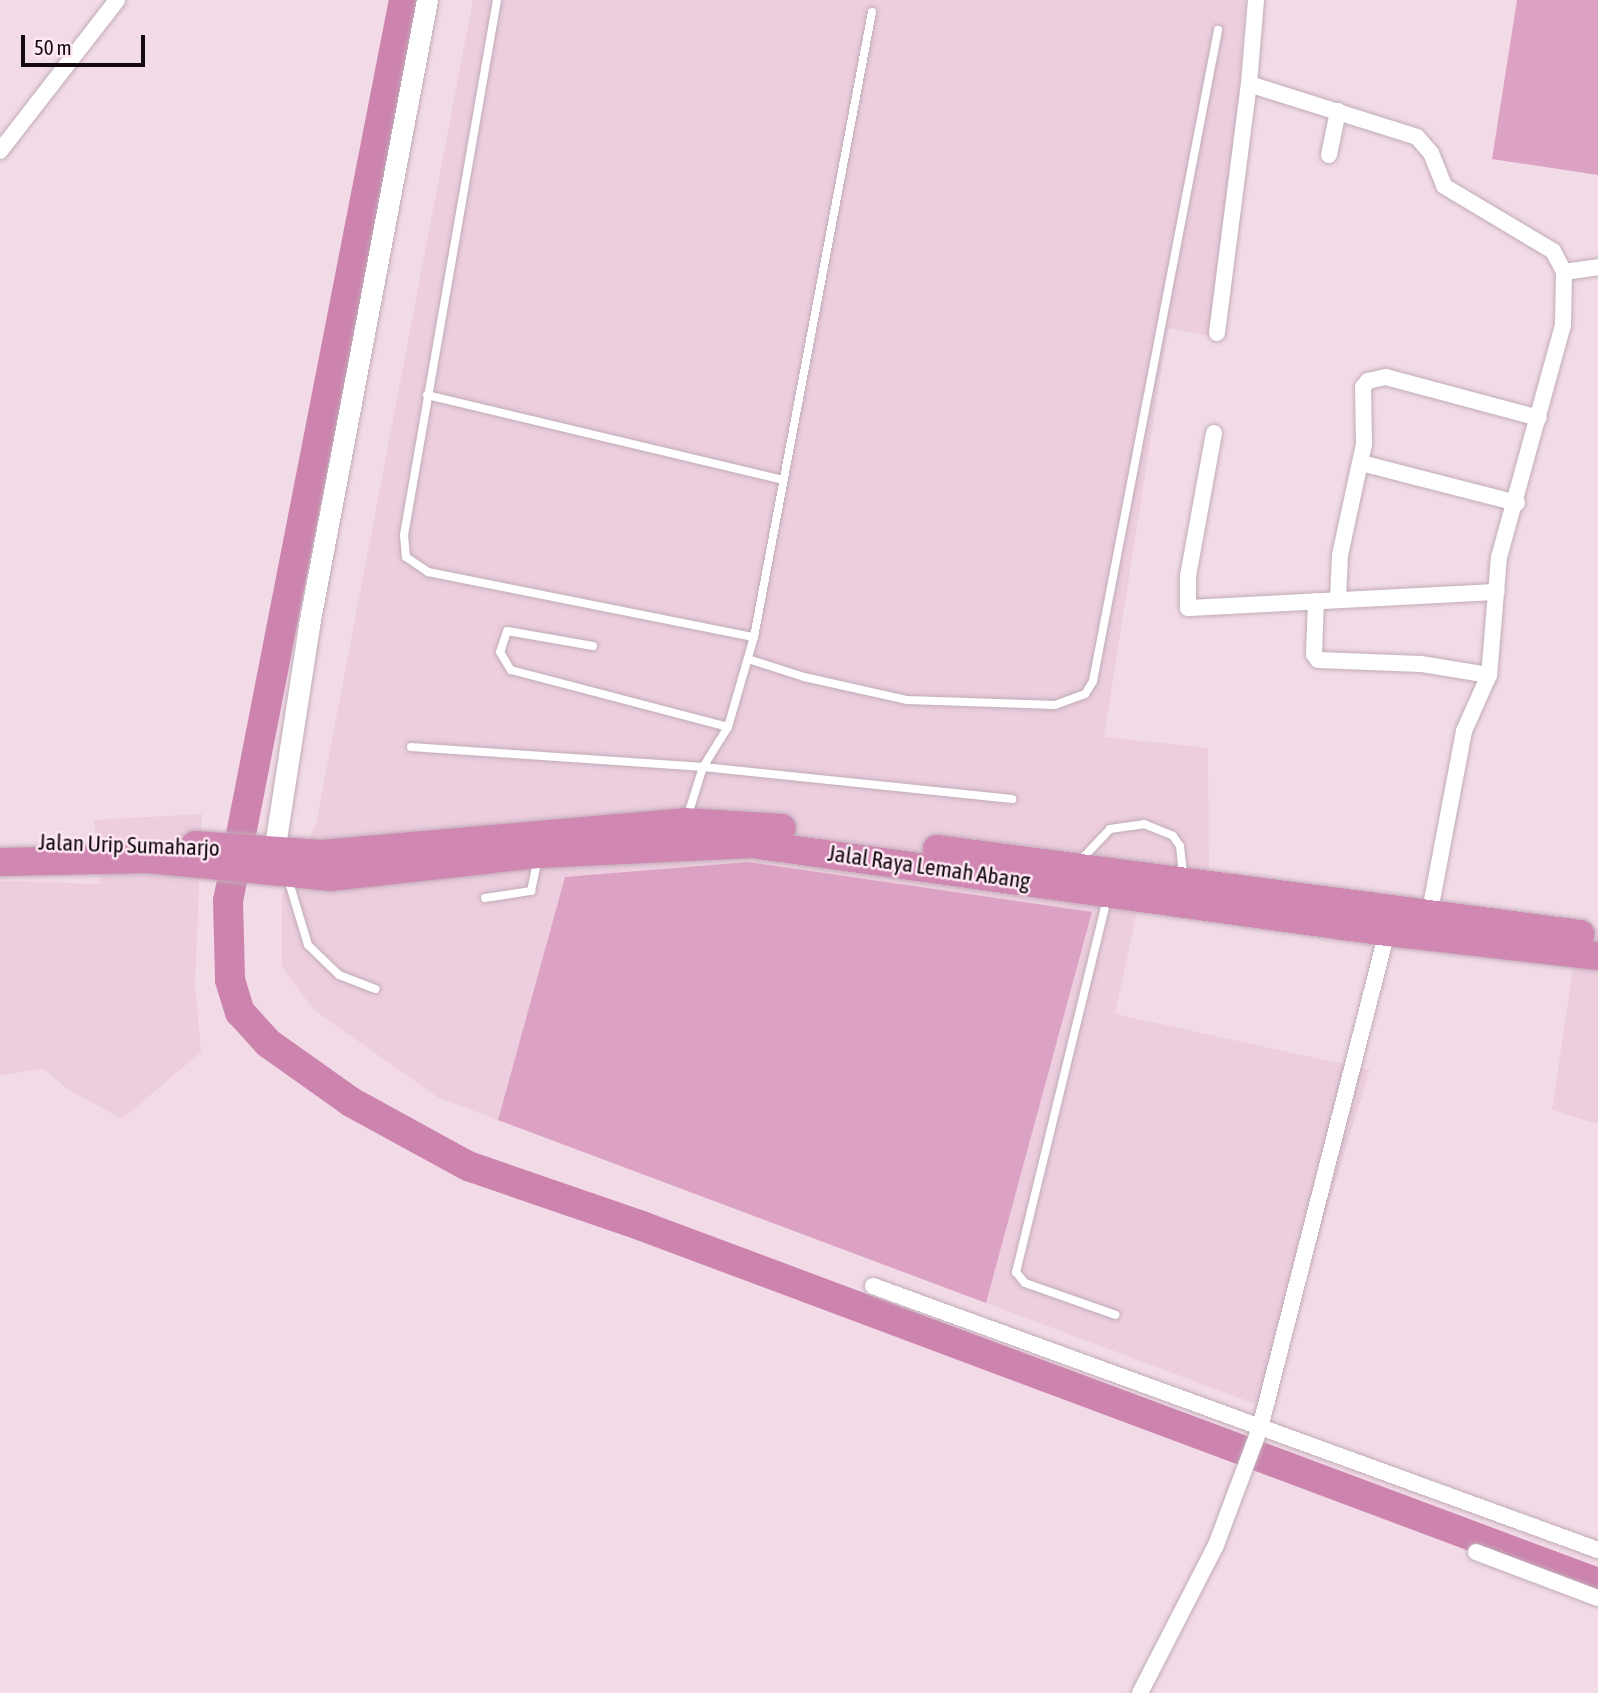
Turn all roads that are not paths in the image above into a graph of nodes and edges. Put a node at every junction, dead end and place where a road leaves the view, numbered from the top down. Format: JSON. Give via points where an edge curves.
{"nodes":[{"id":1,"x":117,"y":0,"type":"edge"},
{"id":2,"x":428,"y":0,"type":"edge"},
{"id":3,"x":497,"y":0,"type":"edge"},
{"id":4,"x":1256,"y":0,"type":"edge"},
{"id":5,"x":872,"y":12,"type":"dead end"},
{"id":6,"x":1218,"y":30,"type":"dead end"},
{"id":7,"x":1249,"y":84,"type":"junction"},
{"id":8,"x":1338,"y":111,"type":"junction"},
{"id":9,"x":0,"y":151,"type":"edge"},
{"id":10,"x":1329,"y":155,"type":"dead end"},
{"id":11,"x":1598,"y":267,"type":"edge"},
{"id":12,"x":1564,"y":272,"type":"junction"},
{"id":13,"x":1217,"y":333,"type":"dead end"},
{"id":14,"x":427,"y":395,"type":"junction"},
{"id":15,"x":1539,"y":418,"type":"junction"},
{"id":16,"x":1214,"y":432,"type":"dead end"},
{"id":17,"x":1361,"y":463,"type":"junction"},
{"id":18,"x":780,"y":479,"type":"junction"},
{"id":19,"x":1517,"y":503,"type":"junction"},
{"id":20,"x":1497,"y":592,"type":"junction"},
{"id":21,"x":1338,"y":599,"type":"junction"},
{"id":22,"x":1316,"y":601,"type":"junction"},
{"id":23,"x":754,"y":637,"type":"junction"},
{"id":24,"x":593,"y":646,"type":"dead end"},
{"id":25,"x":748,"y":659,"type":"junction"},
{"id":26,"x":1489,"y":674,"type":"junction"},
{"id":27,"x":728,"y":727,"type":"junction"},
{"id":28,"x":411,"y":747,"type":"dead end"},
{"id":29,"x":703,"y":767,"type":"junction"},
{"id":30,"x":1012,"y":799,"type":"dead end"},
{"id":31,"x":685,"y":822,"type":"junction"},
{"id":32,"x":0,"y":844,"type":"edge"},
{"id":33,"x":538,"y":854,"type":"junction"},
{"id":34,"x":223,"y":856,"type":"junction"},
{"id":35,"x":0,"y":862,"type":"edge"},
{"id":36,"x":270,"y":862,"type":"junction"},
{"id":37,"x":1075,"y":867,"type":"junction"},
{"id":38,"x":1184,"y":883,"type":"junction"},
{"id":39,"x":1108,"y":893,"type":"junction"},
{"id":40,"x":485,"y":898,"type":"dead end"},
{"id":41,"x":1429,"y":917,"type":"junction"},
{"id":42,"x":1387,"y":932,"type":"junction"},
{"id":43,"x":1598,"y":936,"type":"edge"},
{"id":44,"x":1598,"y":956,"type":"edge"},
{"id":45,"x":375,"y":989,"type":"dead end"},
{"id":46,"x":873,"y":1286,"type":"dead end"},
{"id":47,"x":1116,"y":1314,"type":"dead end"},
{"id":48,"x":1255,"y":1444,"type":"junction"},
{"id":49,"x":1598,"y":1550,"type":"edge"},
{"id":50,"x":1476,"y":1552,"type":"dead end"},
{"id":51,"x":1598,"y":1598,"type":"edge"},
{"id":52,"x":1140,"y":1693,"type":"edge"}],
"edges":[{"from":1,"to":9,"type":"street"},
{"from":2,"to":36,"type":"street","via":[[309,625]]},
{"from":3,"to":14,"type":"lane"},
{"from":4,"to":7,"type":"street"},
{"from":5,"to":18,"type":"lane"},
{"from":6,"to":25,"type":"lane","via":[[1096,668],[1085,694],[1055,705],[907,700]]},
{"from":7,"to":8,"type":"street"},
{"from":7,"to":13,"type":"street"},
{"from":8,"to":10,"type":"street"},
{"from":8,"to":12,"type":"street","via":[[1417,136],[1431,153],[1444,186],[1553,251]]},
{"from":11,"to":12,"type":"street"},
{"from":12,"to":15,"type":"street","via":[[1566,310]]},
{"from":14,"to":18,"type":"lane"},
{"from":14,"to":23,"type":"lane","via":[[404,535],[406,557],[414,566]]},
{"from":15,"to":17,"type":"street","via":[[1376,378],[1363,387]]},
{"from":15,"to":19,"type":"street"},
{"from":16,"to":22,"type":"street","via":[[1186,607]]},
{"from":17,"to":19,"type":"street"},
{"from":17,"to":21,"type":"street","via":[[1340,555]]},
{"from":18,"to":23,"type":"lane"},
{"from":19,"to":20,"type":"street","via":[[1499,557]]},
{"from":20,"to":21,"type":"street"},
{"from":20,"to":26,"type":"street"},
{"from":21,"to":22,"type":"street"},
{"from":22,"to":26,"type":"street","via":[[1314,654],[1318,660],[1407,663]]},
{"from":23,"to":25,"type":"lane"},
{"from":24,"to":27,"type":"lane","via":[[508,631],[500,652],[511,670]]},
{"from":25,"to":27,"type":"lane"},
{"from":26,"to":41,"type":"street","via":[[1464,731]]},
{"from":27,"to":29,"type":"lane"},
{"from":28,"to":29,"type":"lane"},
{"from":29,"to":30,"type":"lane"},
{"from":29,"to":31,"type":"lane"},
{"from":31,"to":36,"type":"highway","name":"Jalal Raya Lemah Abang"},
{"from":31,"to":37,"type":"highway","name":"Jalal Raya Lemah Abang","via":[[793,829]]},
{"from":32,"to":34,"type":"highway","name":"Jalan Urip Sumaharjo","via":[[112,841]]},
{"from":33,"to":36,"type":"highway","name":"Jalal Raya Lemah Abang","via":[[366,874]]},
{"from":33,"to":39,"type":"highway","name":"Jalal Raya Lemah Abang","via":[[752,844]]},
{"from":33,"to":40,"type":"lane","via":[[531,891]]},
{"from":34,"to":35,"type":"highway","name":"Jalan Urip Sumaharjo"},
{"from":34,"to":36,"type":"highway","name":"Jalan Urip Sumaharjo"},
{"from":36,"to":45,"type":"lane","via":[[308,945],[339,975]]},
{"from":37,"to":38,"type":"highway","name":"Jalal Raya Lemah Abang"},
{"from":37,"to":38,"type":"lane","via":[[1110,829],[1144,824],[1173,836],[1180,846]]},
{"from":38,"to":41,"type":"highway","name":"Jalal Raya Lemah Abang"},
{"from":39,"to":42,"type":"highway","name":"Jalal Raya Lemah Abang"},
{"from":39,"to":47,"type":"lane","via":[[1016,1272],[1025,1283]]},
{"from":41,"to":43,"type":"highway","name":"Jalal Raya Lemah Abang"},
{"from":42,"to":44,"type":"highway","name":"Jalal Raya Lemah Abang"},
{"from":42,"to":48,"type":"street"},
{"from":46,"to":48,"type":"street"},
{"from":48,"to":49,"type":"street"},
{"from":48,"to":52,"type":"street","via":[[1216,1545]]},
{"from":50,"to":51,"type":"street"}]}
